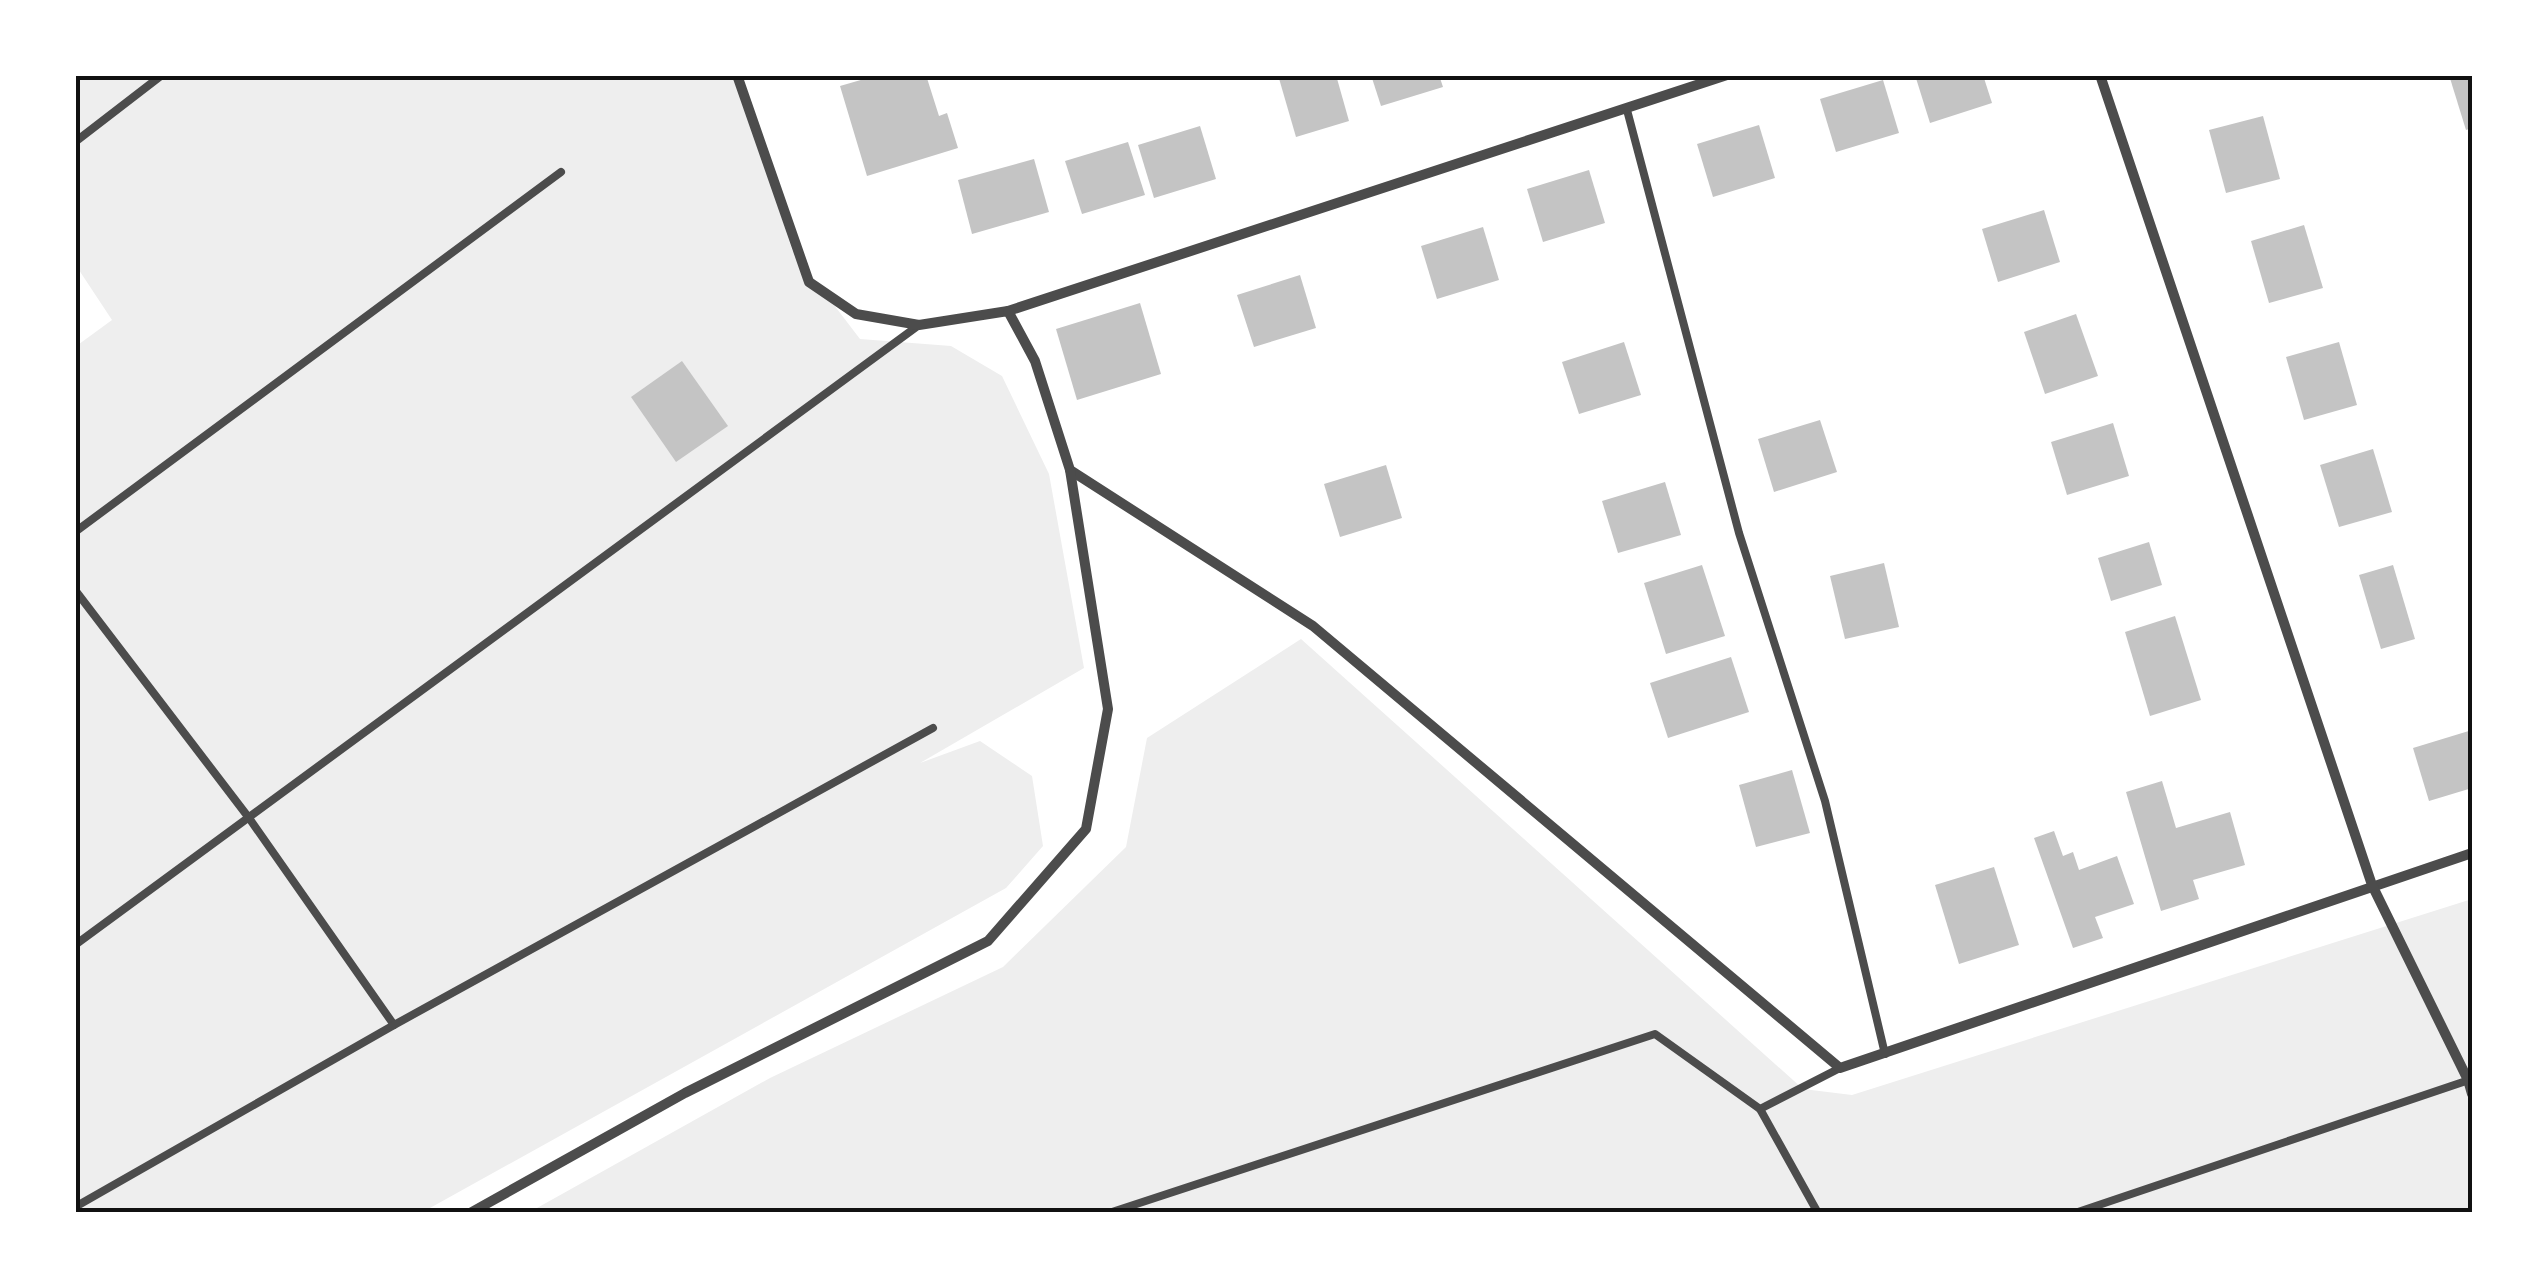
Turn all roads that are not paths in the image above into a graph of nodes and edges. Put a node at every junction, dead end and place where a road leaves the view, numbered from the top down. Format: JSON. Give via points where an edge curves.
{"nodes":[{"id":1,"x":162,"y":75,"type":"edge"},
{"id":2,"x":737,"y":75,"type":"edge"},
{"id":3,"x":1727,"y":75,"type":"edge"},
{"id":4,"x":2100,"y":75,"type":"edge"},
{"id":5,"x":1627,"y":110,"type":"junction"},
{"id":6,"x":75,"y":142,"type":"edge"},
{"id":7,"x":561,"y":172,"type":"dead end"},
{"id":8,"x":1008,"y":312,"type":"junction"},
{"id":9,"x":919,"y":325,"type":"junction"},
{"id":10,"x":1070,"y":470,"type":"junction"},
{"id":11,"x":75,"y":532,"type":"edge"},
{"id":12,"x":75,"y":590,"type":"edge"},
{"id":13,"x":933,"y":728,"type":"dead end"},
{"id":14,"x":249,"y":818,"type":"junction"},
{"id":15,"x":2472,"y":853,"type":"edge"},
{"id":16,"x":2372,"y":886,"type":"junction"},
{"id":17,"x":75,"y":945,"type":"edge"},
{"id":18,"x":394,"y":1025,"type":"junction"},
{"id":19,"x":1885,"y":1054,"type":"junction"},
{"id":20,"x":1840,"y":1068,"type":"junction"},
{"id":21,"x":2470,"y":1079,"type":"edge"},
{"id":22,"x":2472,"y":1094,"type":"edge"},
{"id":23,"x":1760,"y":1110,"type":"junction"},
{"id":24,"x":75,"y":1207,"type":"edge"},
{"id":25,"x":470,"y":1213,"type":"edge"},
{"id":26,"x":1109,"y":1213,"type":"edge"},
{"id":27,"x":1818,"y":1213,"type":"edge"},
{"id":28,"x":2075,"y":1213,"type":"edge"}],
"edges":[{"from":1,"to":6,"type":"lane"},
{"from":2,"to":9,"type":"street","via":[[809,282],[856,314]]},
{"from":3,"to":5,"type":"street"},
{"from":4,"to":16,"type":"street"},
{"from":5,"to":8,"type":"street"},
{"from":5,"to":19,"type":"lane","via":[[1739,533],[1824,801]]},
{"from":7,"to":11,"type":"lane"},
{"from":8,"to":9,"type":"street"},
{"from":8,"to":10,"type":"street","via":[[1035,361]]},
{"from":9,"to":14,"type":"lane"},
{"from":10,"to":20,"type":"street","via":[[1313,626]]},
{"from":10,"to":25,"type":"street","via":[[1108,709],[1086,829],[988,940],[685,1093]]},
{"from":12,"to":14,"type":"lane"},
{"from":13,"to":18,"type":"lane"},
{"from":14,"to":17,"type":"lane"},
{"from":14,"to":18,"type":"lane"},
{"from":15,"to":16,"type":"street"},
{"from":16,"to":19,"type":"street"},
{"from":16,"to":21,"type":"street"},
{"from":18,"to":24,"type":"lane"},
{"from":19,"to":20,"type":"street"},
{"from":20,"to":23,"type":"lane"},
{"from":21,"to":22,"type":"street"},
{"from":21,"to":28,"type":"lane"},
{"from":23,"to":26,"type":"lane","via":[[1655,1034]]},
{"from":23,"to":27,"type":"lane"}]}
